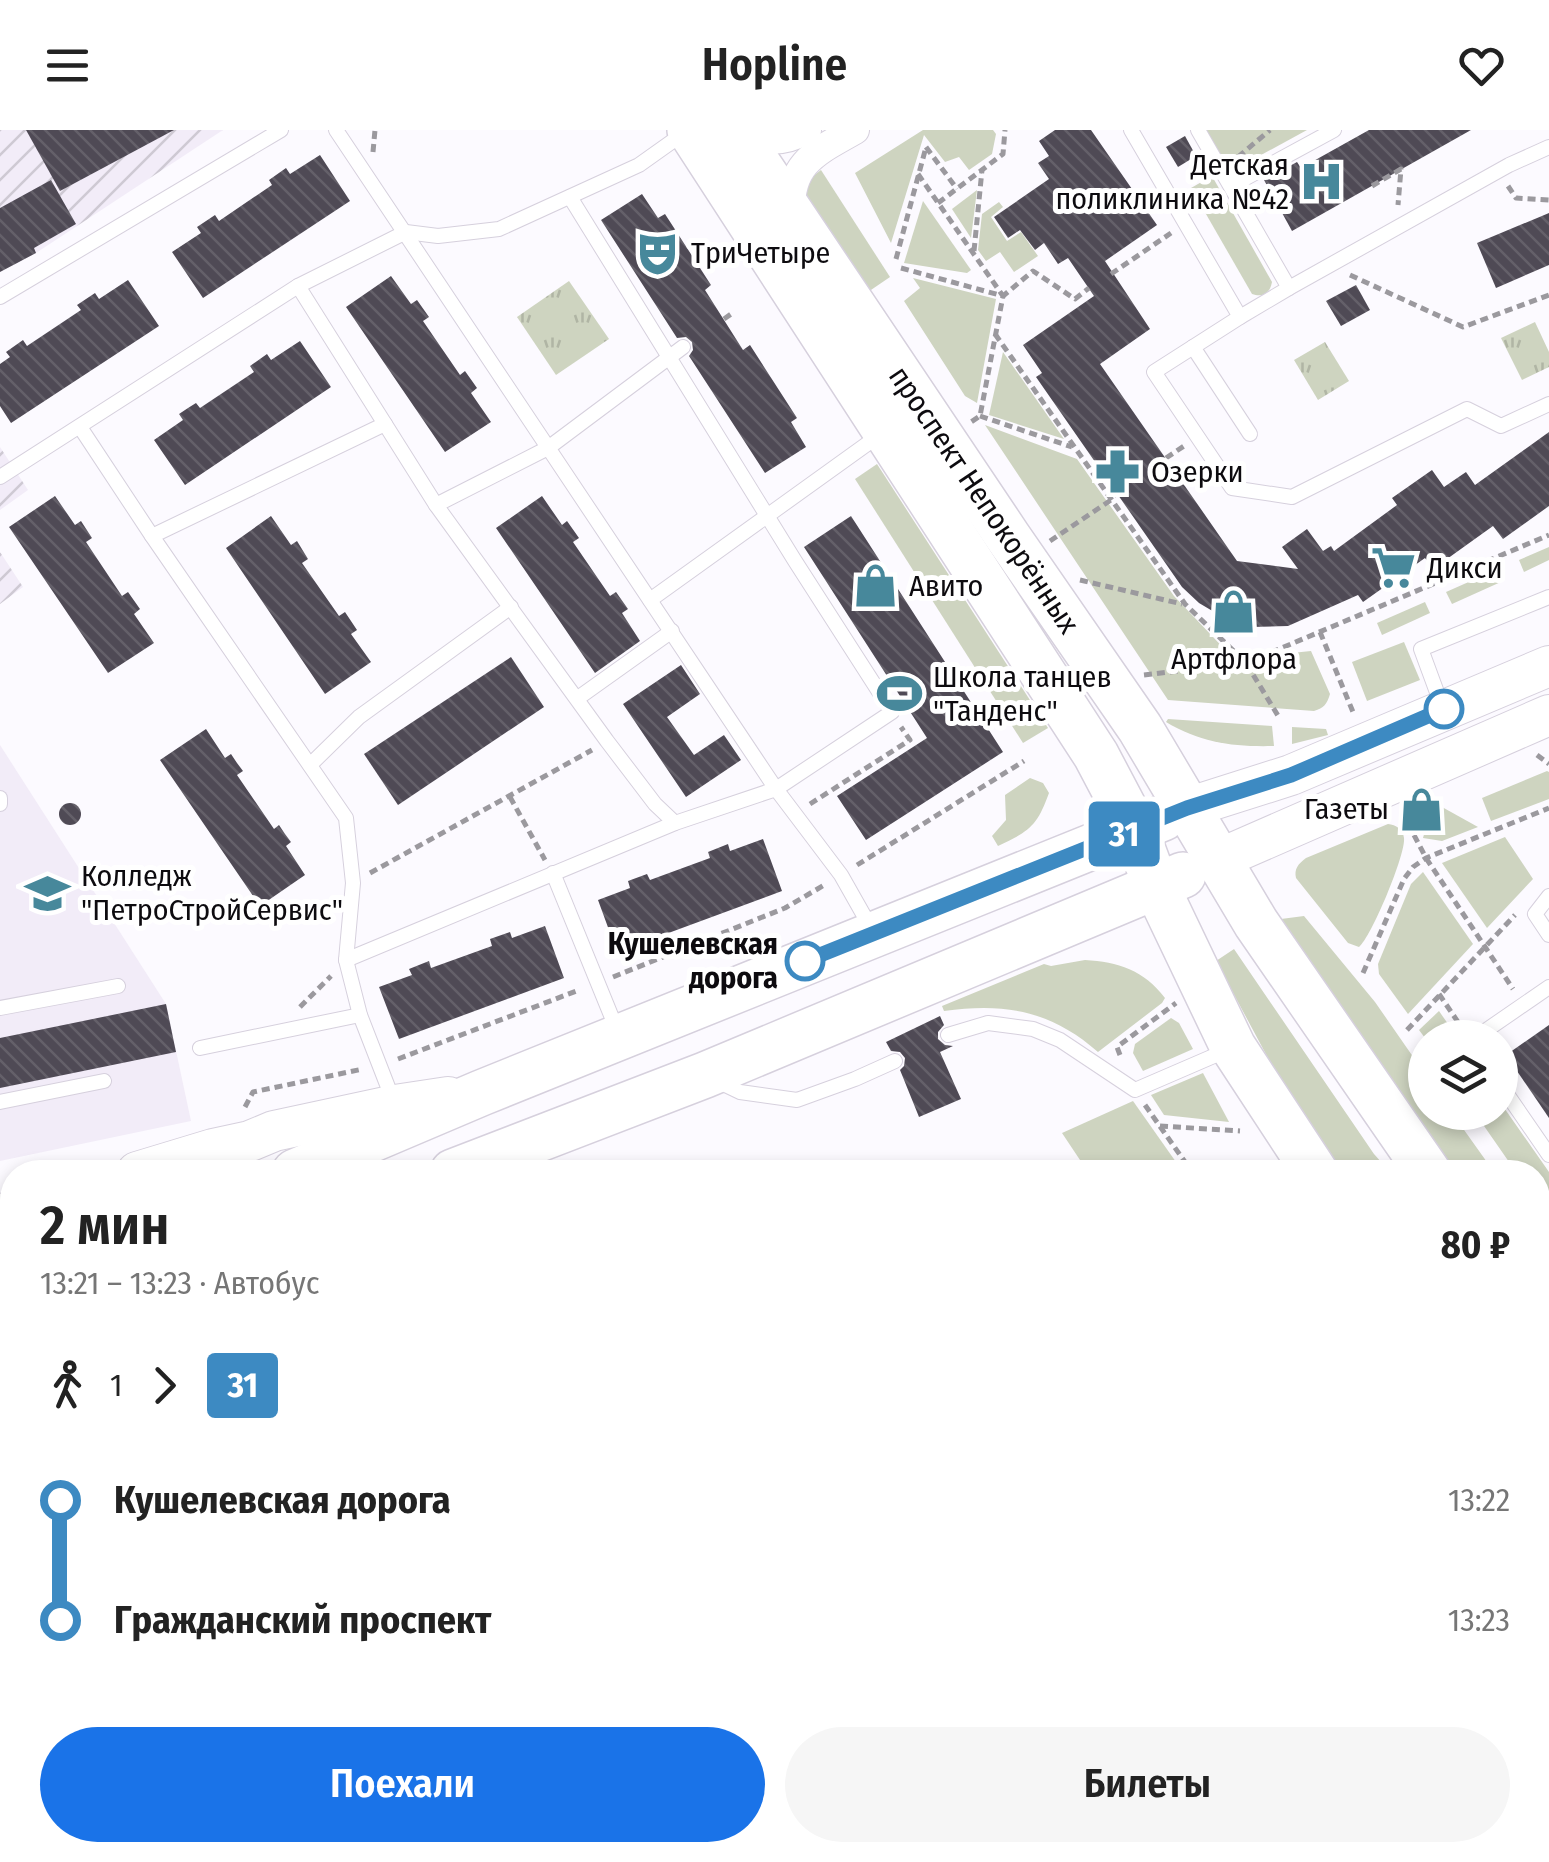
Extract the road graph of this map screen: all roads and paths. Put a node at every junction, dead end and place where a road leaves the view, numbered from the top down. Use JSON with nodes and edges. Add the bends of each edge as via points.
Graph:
{"nodes":[{"id":1,"x":281,"y":130,"type":"edge"},
{"id":2,"x":336,"y":130,"type":"edge"},
{"id":3,"x":689,"y":130,"type":"edge"},
{"id":4,"x":737,"y":130,"type":"edge"},
{"id":5,"x":806,"y":130,"type":"edge"},
{"id":6,"x":855,"y":130,"type":"edge"},
{"id":7,"x":1004,"y":130,"type":"edge"},
{"id":8,"x":1131,"y":130,"type":"edge"},
{"id":9,"x":1198,"y":130,"type":"edge"},
{"id":10,"x":1270,"y":130,"type":"edge"},
{"id":11,"x":1334,"y":130,"type":"edge"},
{"id":12,"x":1549,"y":148,"type":"edge"},
{"id":13,"x":982,"y":170,"type":"junction"},
{"id":14,"x":1498,"y":171,"type":"junction"},
{"id":15,"x":1222,"y":172,"type":"junction"},
{"id":16,"x":918,"y":174,"type":"junction"},
{"id":17,"x":1231,"y":186,"type":"junction"},
{"id":18,"x":1372,"y":186,"type":"dead end"},
{"id":19,"x":956,"y":188,"type":"junction"},
{"id":20,"x":570,"y":197,"type":"junction"},
{"id":21,"x":1549,"y":200,"type":"edge"},
{"id":22,"x":938,"y":202,"type":"junction"},
{"id":23,"x":791,"y":215,"type":"junction"},
{"id":24,"x":1185,"y":223,"type":"junction"},
{"id":25,"x":1396,"y":228,"type":"junction"},
{"id":26,"x":406,"y":232,"type":"junction"},
{"id":27,"x":974,"y":254,"type":"junction"},
{"id":28,"x":896,"y":259,"type":"dead end"},
{"id":29,"x":1329,"y":265,"type":"junction"},
{"id":30,"x":901,"y":268,"type":"dead end"},
{"id":31,"x":1112,"y":274,"type":"dead end"},
{"id":32,"x":298,"y":286,"type":"junction"},
{"id":33,"x":1090,"y":288,"type":"dead end"},
{"id":34,"x":1289,"y":288,"type":"junction"},
{"id":35,"x":1549,"y":294,"type":"edge"},
{"id":36,"x":1003,"y":296,"type":"junction"},
{"id":37,"x":0,"y":297,"type":"edge"},
{"id":38,"x":734,"y":312,"type":"dead end"},
{"id":39,"x":1240,"y":318,"type":"junction"},
{"id":40,"x":724,"y":319,"type":"dead end"},
{"id":41,"x":995,"y":334,"type":"junction"},
{"id":42,"x":683,"y":347,"type":"dead end"},
{"id":43,"x":1193,"y":348,"type":"junction"},
{"id":44,"x":670,"y":356,"type":"junction"},
{"id":45,"x":1549,"y":404,"type":"edge"},
{"id":46,"x":980,"y":416,"type":"junction"},
{"id":47,"x":970,"y":423,"type":"dead end"},
{"id":48,"x":385,"y":424,"type":"junction"},
{"id":49,"x":80,"y":427,"type":"junction"},
{"id":50,"x":884,"y":432,"type":"junction"},
{"id":51,"x":1250,"y":434,"type":"dead end"},
{"id":52,"x":548,"y":448,"type":"junction"},
{"id":53,"x":1075,"y":448,"type":"junction"},
{"id":54,"x":0,"y":477,"type":"edge"},
{"id":55,"x":1116,"y":492,"type":"dead end"},
{"id":56,"x":1110,"y":500,"type":"junction"},
{"id":57,"x":436,"y":505,"type":"junction"},
{"id":58,"x":768,"y":515,"type":"junction"},
{"id":59,"x":1549,"y":535,"type":"edge"},
{"id":60,"x":152,"y":536,"type":"junction"},
{"id":61,"x":1048,"y":542,"type":"dead end"},
{"id":62,"x":1071,"y":578,"type":"dead end"},
{"id":63,"x":1549,"y":597,"type":"edge"},
{"id":64,"x":650,"y":600,"type":"junction"},
{"id":65,"x":1185,"y":604,"type":"junction"},
{"id":66,"x":511,"y":607,"type":"junction"},
{"id":67,"x":672,"y":631,"type":"junction"},
{"id":68,"x":1320,"y":632,"type":"junction"},
{"id":69,"x":1246,"y":663,"type":"junction"},
{"id":70,"x":1549,"y":666,"type":"edge"},
{"id":71,"x":1138,"y":676,"type":"dead end"},
{"id":72,"x":578,"y":698,"type":"junction"},
{"id":73,"x":1444,"y":709,"type":"junction"},
{"id":74,"x":892,"y":712,"type":"junction"},
{"id":75,"x":1354,"y":714,"type":"dead end"},
{"id":76,"x":1549,"y":715,"type":"edge"},
{"id":77,"x":1280,"y":719,"type":"dead end"},
{"id":78,"x":607,"y":741,"type":"junction"},
{"id":79,"x":1535,"y":753,"type":"dead end"},
{"id":80,"x":1024,"y":762,"type":"dead end"},
{"id":81,"x":1549,"y":764,"type":"edge"},
{"id":82,"x":310,"y":766,"type":"junction"},
{"id":83,"x":776,"y":789,"type":"junction"},
{"id":84,"x":510,"y":797,"type":"junction"},
{"id":85,"x":1187,"y":808,"type":"junction"},
{"id":86,"x":1549,"y":808,"type":"edge"},
{"id":87,"x":1400,"y":809,"type":"dead end"},
{"id":88,"x":796,"y":813,"type":"junction"},
{"id":89,"x":675,"y":823,"type":"junction"},
{"id":90,"x":1135,"y":829,"type":"junction"},
{"id":91,"x":1426,"y":858,"type":"junction"},
{"id":92,"x":1217,"y":860,"type":"junction"},
{"id":93,"x":553,"y":874,"type":"junction"},
{"id":94,"x":840,"y":875,"type":"junction"},
{"id":95,"x":353,"y":883,"type":"junction"},
{"id":96,"x":1156,"y":886,"type":"junction"},
{"id":97,"x":1549,"y":896,"type":"edge"},
{"id":98,"x":1535,"y":914,"type":"junction"},
{"id":99,"x":874,"y":933,"type":"junction"},
{"id":100,"x":1549,"y":935,"type":"edge"},
{"id":101,"x":1484,"y":946,"type":"junction"},
{"id":102,"x":346,"y":960,"type":"junction"},
{"id":103,"x":1363,"y":973,"type":"dead end"},
{"id":104,"x":598,"y":983,"type":"junction"},
{"id":105,"x":118,"y":986,"type":"dead end"},
{"id":106,"x":1549,"y":988,"type":"edge"},
{"id":107,"x":1439,"y":994,"type":"junction"},
{"id":108,"x":1523,"y":1005,"type":"junction"},
{"id":109,"x":0,"y":1008,"type":"edge"},
{"id":110,"x":360,"y":1015,"type":"junction"},
{"id":111,"x":1458,"y":1020,"type":"edge"},
{"id":112,"x":1500,"y":1020,"type":"edge"},
{"id":113,"x":1406,"y":1030,"type":"dead end"},
{"id":114,"x":277,"y":1031,"type":"junction"},
{"id":115,"x":948,"y":1034,"type":"dead end"},
{"id":116,"x":619,"y":1036,"type":"junction"},
{"id":117,"x":1233,"y":1047,"type":"junction"},
{"id":118,"x":200,"y":1048,"type":"dead end"},
{"id":119,"x":895,"y":1060,"type":"dead end"},
{"id":120,"x":381,"y":1065,"type":"junction"},
{"id":121,"x":705,"y":1076,"type":"junction"},
{"id":122,"x":104,"y":1081,"type":"dead end"},
{"id":123,"x":481,"y":1093,"type":"junction"},
{"id":124,"x":0,"y":1102,"type":"edge"},
{"id":125,"x":395,"y":1105,"type":"junction"},
{"id":126,"x":1518,"y":1110,"type":"edge"},
{"id":127,"x":1160,"y":1126,"type":"dead end"},
{"id":128,"x":1240,"y":1131,"type":"dead end"},
{"id":129,"x":256,"y":1140,"type":"edge"},
{"id":130,"x":1549,"y":1155,"type":"edge"},
{"id":131,"x":176,"y":1160,"type":"edge"},
{"id":132,"x":322,"y":1160,"type":"edge"},
{"id":133,"x":484,"y":1160,"type":"edge"},
{"id":134,"x":1307,"y":1160,"type":"edge"},
{"id":135,"x":1420,"y":1160,"type":"edge"}],
"edges":[{"from":1,"to":37,"type":"lane"},
{"from":2,"to":26,"type":"lane"},
{"from":3,"to":20,"type":"lane","via":[[639,165]]},
{"from":3,"to":50,"type":"main road","name":"проспект Непокорённых"},
{"from":4,"to":5,"type":"street","via":[[770,141]]},
{"from":4,"to":23,"type":"main road","name":"проспект Непокорённых"},
{"from":6,"to":23,"type":"street","via":[[804,164],[790,195]]},
{"from":7,"to":13,"type":"path","via":[[1003,154]]},
{"from":8,"to":24,"type":"lane"},
{"from":9,"to":15,"type":"lane"},
{"from":10,"to":15,"type":"path"},
{"from":11,"to":17,"type":"lane"},
{"from":12,"to":14,"type":"lane"},
{"from":13,"to":19,"type":"path"},
{"from":13,"to":27,"type":"path"},
{"from":14,"to":21,"type":"path","via":[[1516,198]]},
{"from":14,"to":25,"type":"lane"},
{"from":15,"to":17,"type":"lane"},
{"from":16,"to":19,"type":"path","via":[[926,147]]},
{"from":16,"to":22,"type":"path"},
{"from":16,"to":28,"type":"path"},
{"from":17,"to":34,"type":"lane"},
{"from":18,"to":25,"type":"path","via":[[1402,169]]},
{"from":19,"to":22,"type":"path"},
{"from":20,"to":26,"type":"lane","via":[[499,229],[438,236]]},
{"from":20,"to":44,"type":"lane"},
{"from":22,"to":27,"type":"path"},
{"from":23,"to":85,"type":"main road","name":"проспект Непокорённых","via":[[1140,728]]},
{"from":24,"to":31,"type":"path"},
{"from":24,"to":39,"type":"lane"},
{"from":25,"to":29,"type":"lane"},
{"from":26,"to":32,"type":"lane"},
{"from":26,"to":52,"type":"lane"},
{"from":27,"to":36,"type":"path"},
{"from":29,"to":34,"type":"lane"},
{"from":29,"to":35,"type":"path","via":[[1463,327]]},
{"from":30,"to":36,"type":"path"},
{"from":32,"to":48,"type":"lane"},
{"from":32,"to":49,"type":"lane"},
{"from":33,"to":36,"type":"path","via":[[1074,299],[1034,270]]},
{"from":34,"to":39,"type":"lane"},
{"from":36,"to":41,"type":"path"},
{"from":38,"to":40,"type":"path"},
{"from":39,"to":43,"type":"lane"},
{"from":41,"to":46,"type":"path"},
{"from":41,"to":53,"type":"path"},
{"from":42,"to":44,"type":"lane"},
{"from":43,"to":45,"type":"lane","via":[[1154,372],[1232,488],[1292,498],[1468,409],[1501,426]]},
{"from":43,"to":51,"type":"lane"},
{"from":44,"to":52,"type":"lane"},
{"from":44,"to":58,"type":"lane"},
{"from":46,"to":47,"type":"path"},
{"from":46,"to":53,"type":"path"},
{"from":48,"to":57,"type":"lane"},
{"from":48,"to":60,"type":"lane"},
{"from":49,"to":54,"type":"lane"},
{"from":49,"to":60,"type":"lane"},
{"from":50,"to":58,"type":"lane"},
{"from":50,"to":90,"type":"main road","name":"проспект Непокорённых","via":[[1096,755]]},
{"from":52,"to":57,"type":"lane"},
{"from":52,"to":64,"type":"lane"},
{"from":53,"to":56,"type":"path"},
{"from":55,"to":56,"type":"path"},
{"from":56,"to":61,"type":"path"},
{"from":56,"to":65,"type":"path"},
{"from":57,"to":66,"type":"lane"},
{"from":58,"to":64,"type":"lane"},
{"from":58,"to":74,"type":"lane"},
{"from":59,"to":68,"type":"path"},
{"from":60,"to":82,"type":"lane"},
{"from":62,"to":65,"type":"path"},
{"from":63,"to":73,"type":"lane","via":[[1420,649]]},
{"from":64,"to":67,"type":"lane"},
{"from":65,"to":69,"type":"path"},
{"from":66,"to":72,"type":"lane"},
{"from":66,"to":82,"type":"lane","via":[[358,717]]},
{"from":67,"to":72,"type":"lane"},
{"from":67,"to":83,"type":"lane"},
{"from":68,"to":69,"type":"path"},
{"from":68,"to":75,"type":"path"},
{"from":69,"to":71,"type":"path"},
{"from":69,"to":77,"type":"path"},
{"from":70,"to":73,"type":"main road"},
{"from":72,"to":78,"type":"lane"},
{"from":73,"to":85,"type":"main road","via":[[1291,775]]},
{"from":74,"to":83,"type":"lane"},
{"from":74,"to":88,"type":"path","via":[[910,740]]},
{"from":76,"to":92,"type":"main road"},
{"from":78,"to":84,"type":"path"},
{"from":78,"to":89,"type":"lane"},
{"from":79,"to":81,"type":"path"},
{"from":80,"to":94,"type":"path"},
{"from":82,"to":95,"type":"lane","via":[[346,818]]},
{"from":83,"to":88,"type":"lane"},
{"from":83,"to":89,"type":"lane"},
{"from":84,"to":93,"type":"path"},
{"from":84,"to":95,"type":"path"},
{"from":85,"to":90,"type":"main road"},
{"from":85,"to":92,"type":"main road","name":"проспект Непокорённых"},
{"from":86,"to":91,"type":"path"},
{"from":87,"to":91,"type":"path"},
{"from":88,"to":94,"type":"lane"},
{"from":89,"to":93,"type":"lane"},
{"from":90,"to":96,"type":"main road","name":"проспект Непокорённых"},
{"from":90,"to":99,"type":"main road"},
{"from":91,"to":101,"type":"path"},
{"from":91,"to":103,"type":"path","via":[[1404,878]]},
{"from":92,"to":96,"type":"main road"},
{"from":92,"to":135,"type":"main road","name":"проспект Непокорённых"},
{"from":93,"to":102,"type":"lane"},
{"from":93,"to":104,"type":"lane"},
{"from":94,"to":99,"type":"lane"},
{"from":94,"to":104,"type":"path","via":[[785,908]]},
{"from":95,"to":102,"type":"lane"},
{"from":96,"to":117,"type":"main road","name":"проспект Непокорённых"},
{"from":96,"to":121,"type":"main road"},
{"from":97,"to":98,"type":"lane"},
{"from":98,"to":100,"type":"lane"},
{"from":98,"to":101,"type":"path","via":[[1520,910]]},
{"from":99,"to":116,"type":"main road"},
{"from":101,"to":107,"type":"path"},
{"from":101,"to":108,"type":"path"},
{"from":102,"to":110,"type":"lane"},
{"from":102,"to":114,"type":"path"},
{"from":104,"to":116,"type":"lane"},
{"from":104,"to":120,"type":"path"},
{"from":105,"to":109,"type":"lane"},
{"from":106,"to":108,"type":"lane"},
{"from":107,"to":111,"type":"path"},
{"from":107,"to":113,"type":"path"},
{"from":108,"to":112,"type":"lane"},
{"from":110,"to":114,"type":"lane"},
{"from":110,"to":120,"type":"lane"},
{"from":114,"to":118,"type":"lane"},
{"from":115,"to":117,"type":"lane","via":[[988,1024],[1033,1029],[1135,1090]]},
{"from":116,"to":123,"type":"main road"},
{"from":117,"to":134,"type":"main road","name":"проспект Непокорённых"},
{"from":119,"to":121,"type":"lane","via":[[797,1100],[740,1092]]},
{"from":120,"to":125,"type":"lane"},
{"from":120,"to":129,"type":"path","via":[[254,1092]]},
{"from":121,"to":133,"type":"main road"},
{"from":122,"to":124,"type":"lane"},
{"from":123,"to":125,"type":"main road"},
{"from":123,"to":132,"type":"main road"},
{"from":125,"to":129,"type":"main road"},
{"from":126,"to":130,"type":"lane"},
{"from":127,"to":128,"type":"path"},
{"from":129,"to":131,"type":"main road"}]}
